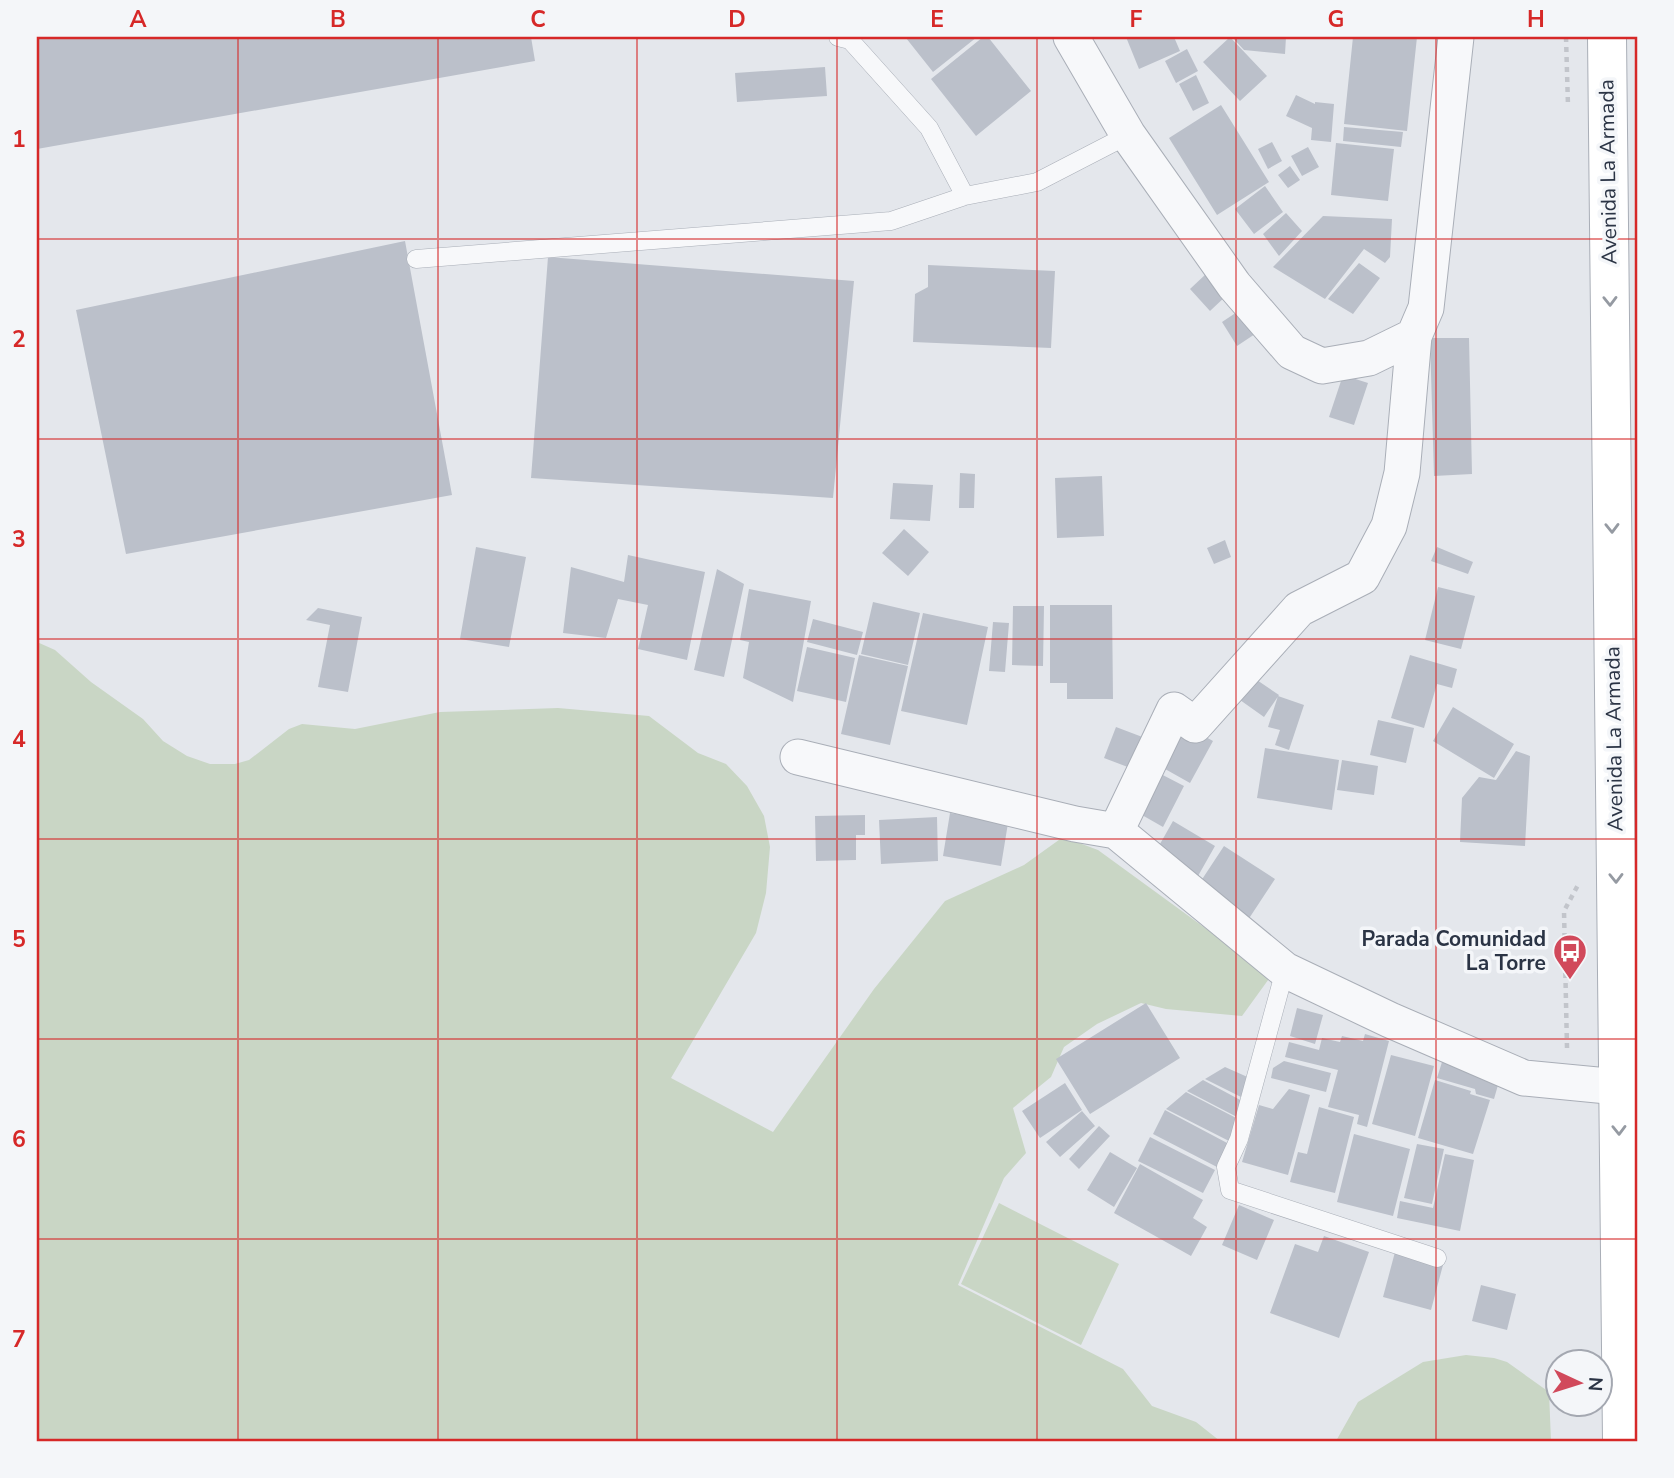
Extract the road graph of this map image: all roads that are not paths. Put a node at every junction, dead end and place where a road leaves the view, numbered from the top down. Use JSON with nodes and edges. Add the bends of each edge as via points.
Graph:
{"nodes":[{"id":1,"x":838,"y":37,"type":"edge"},
{"id":2,"x":1072,"y":37,"type":"edge"},
{"id":3,"x":1456,"y":37,"type":"edge"},
{"id":4,"x":1607,"y":37,"type":"edge"},
{"id":5,"x":1128,"y":135,"type":"junction"},
{"id":6,"x":965,"y":196,"type":"junction"},
{"id":7,"x":416,"y":259,"type":"dead end"},
{"id":8,"x":1414,"y":335,"type":"junction"},
{"id":9,"x":799,"y":757,"type":"dead end"},
{"id":10,"x":1116,"y":831,"type":"junction"},
{"id":11,"x":1285,"y":970,"type":"junction"},
{"id":12,"x":1618,"y":1087,"type":"junction"},
{"id":13,"x":1437,"y":1258,"type":"dead end"},
{"id":14,"x":1622,"y":1441,"type":"edge"}],
"edges":[{"from":1,"to":6,"type":"lane","via":[[850,40],[929,128]]},
{"from":2,"to":5,"type":"street"},
{"from":3,"to":8,"type":"street","via":[[1426,308]]},
{"from":4,"to":12,"type":"main road","name":"Avenida La Armada","one_way":true},
{"from":5,"to":6,"type":"lane","via":[[1037,182]]},
{"from":5,"to":8,"type":"street","via":[[1234,285],[1292,352],[1322,366],[1369,358]]},
{"from":6,"to":7,"type":"lane","via":[[891,221]]},
{"from":8,"to":10,"type":"street","via":[[1402,473],[1390,526],[1362,577],[1298,609],[1195,725],[1174,710]]},
{"from":9,"to":10,"type":"street"},
{"from":10,"to":11,"type":"street"},
{"from":11,"to":12,"type":"street","via":[[1524,1078]]},
{"from":11,"to":13,"type":"lane","via":[[1240,1139],[1226,1167],[1230,1190]]},
{"from":12,"to":14,"type":"main road","name":"Avenida La Armada","one_way":true}]}
